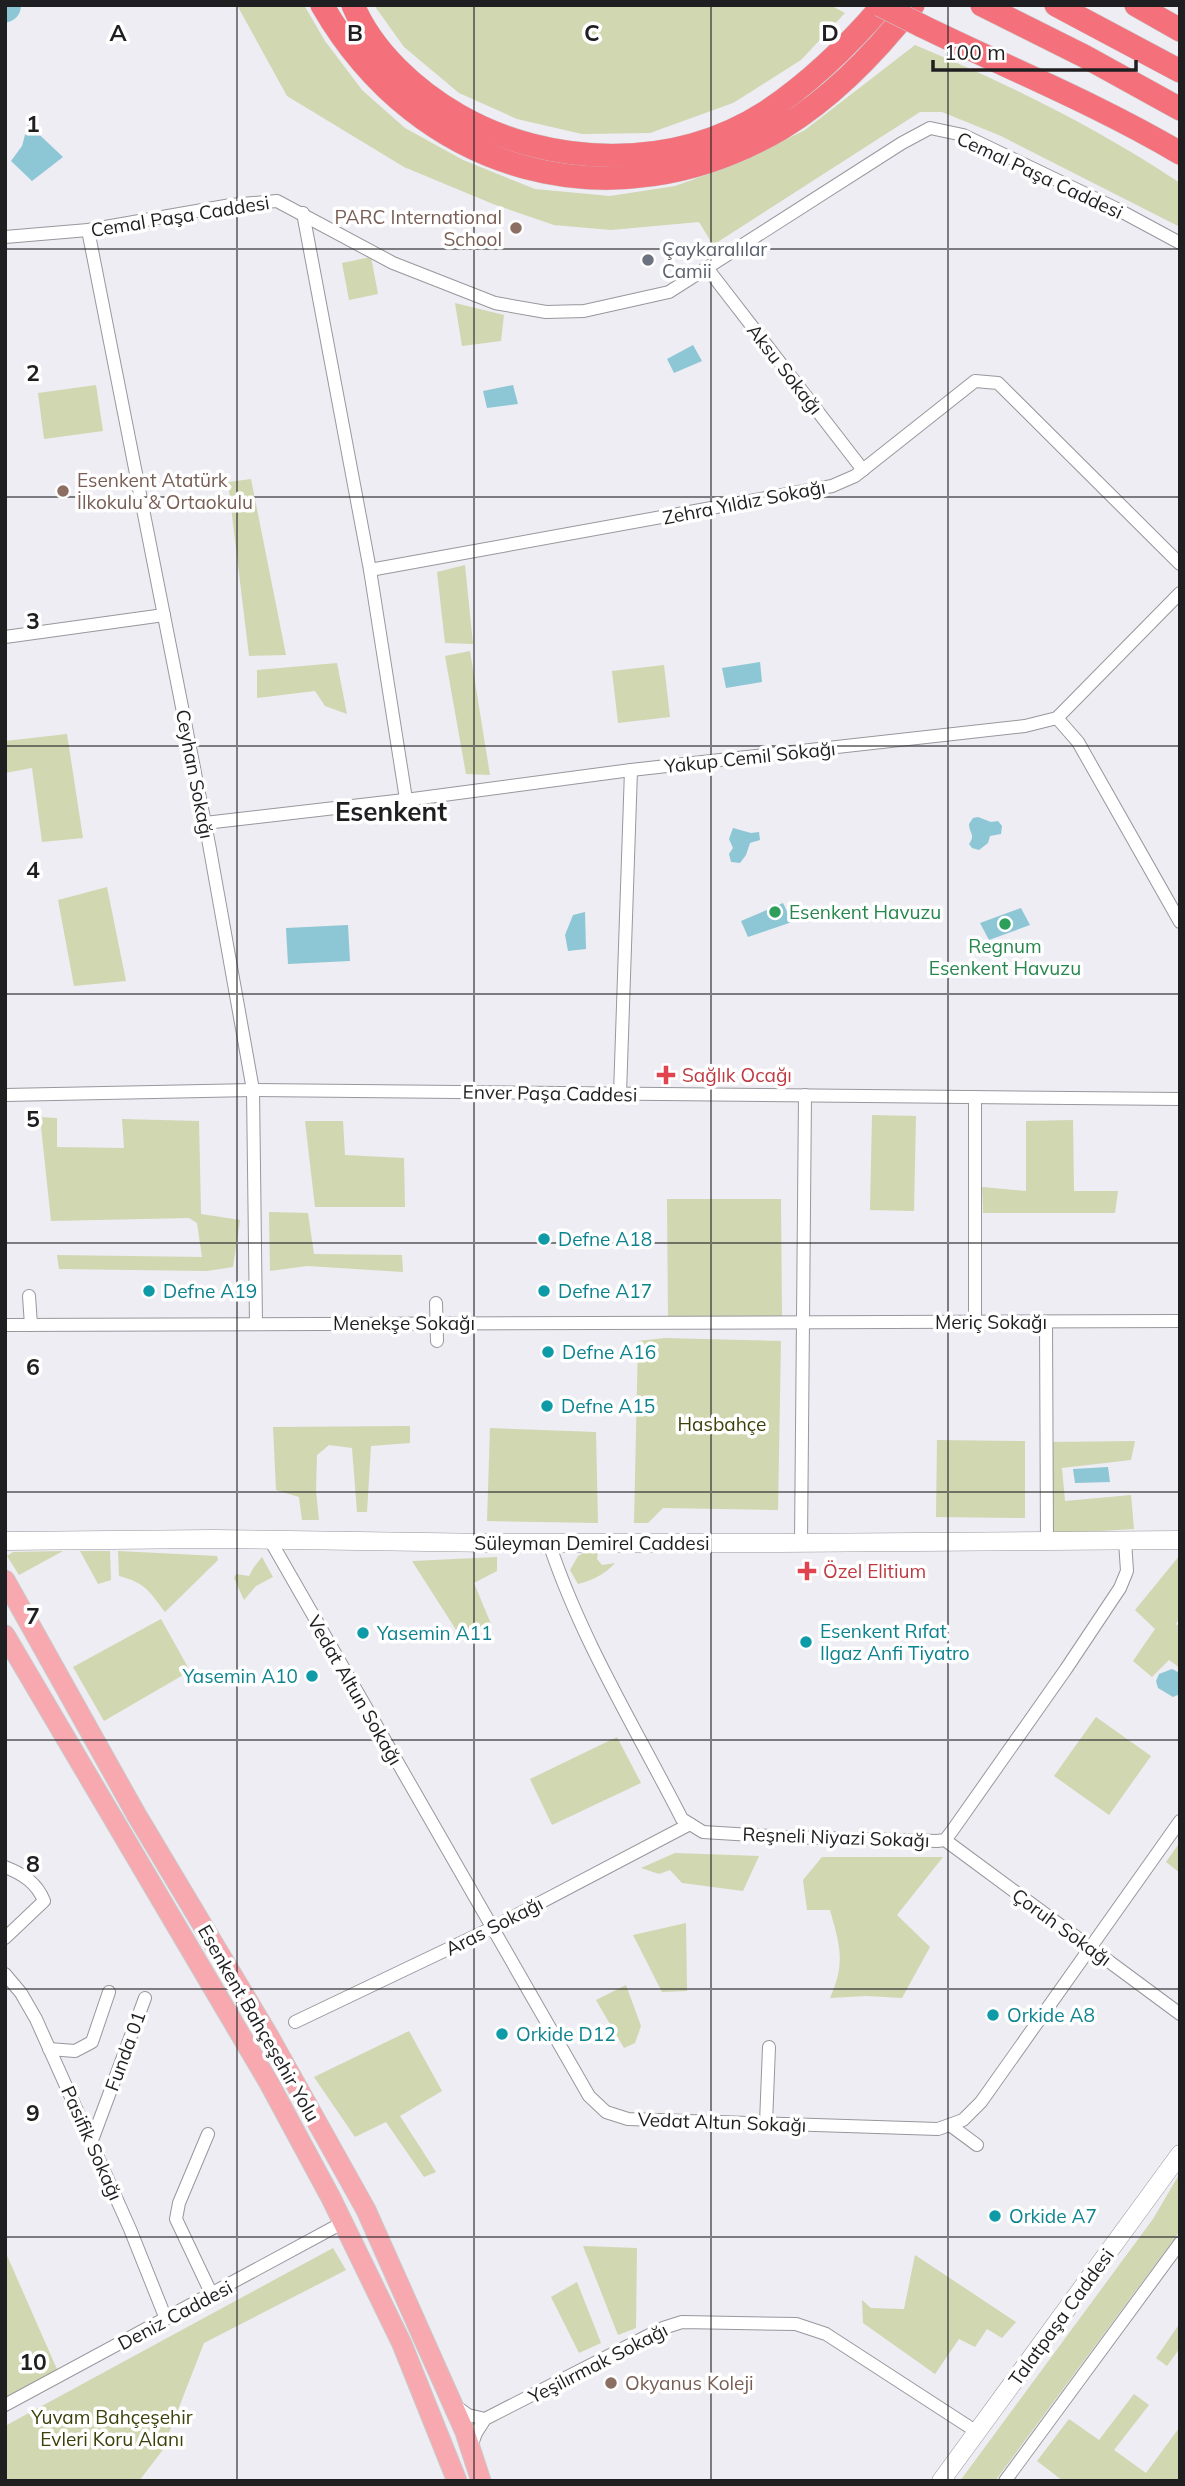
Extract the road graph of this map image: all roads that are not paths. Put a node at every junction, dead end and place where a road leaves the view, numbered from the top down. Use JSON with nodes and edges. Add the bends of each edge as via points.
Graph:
{"nodes":[{"id":1,"x":322,"y":5,"type":"edge"},
{"id":2,"x":353,"y":5,"type":"edge"},
{"id":3,"x":882,"y":5,"type":"edge"},
{"id":4,"x":982,"y":5,"type":"edge"},
{"id":5,"x":1056,"y":5,"type":"edge"},
{"id":6,"x":1136,"y":5,"type":"edge"},
{"id":7,"x":917,"y":15,"type":"edge"},
{"id":8,"x":1180,"y":30,"type":"edge"},
{"id":9,"x":1180,"y":71,"type":"edge"},
{"id":10,"x":1029,"y":78,"type":"junction"},
{"id":11,"x":1180,"y":109,"type":"edge"},
{"id":12,"x":1180,"y":153,"type":"edge"},
{"id":13,"x":1180,"y":169,"type":"edge"},
{"id":14,"x":303,"y":213,"type":"junction"},
{"id":15,"x":88,"y":230,"type":"junction"},
{"id":16,"x":5,"y":237,"type":"edge"},
{"id":17,"x":1180,"y":243,"type":"edge"},
{"id":18,"x":707,"y":268,"type":"junction"},
{"id":19,"x":863,"y":470,"type":"junction"},
{"id":20,"x":1180,"y":564,"type":"edge"},
{"id":21,"x":370,"y":570,"type":"junction"},
{"id":22,"x":1180,"y":593,"type":"edge"},
{"id":23,"x":164,"y":615,"type":"junction"},
{"id":24,"x":5,"y":637,"type":"edge"},
{"id":25,"x":1057,"y":718,"type":"junction"},
{"id":26,"x":631,"y":770,"type":"junction"},
{"id":27,"x":406,"y":799,"type":"junction"},
{"id":28,"x":205,"y":822,"type":"junction"},
{"id":29,"x":1180,"y":922,"type":"edge"},
{"id":30,"x":253,"y":1090,"type":"junction"},
{"id":31,"x":620,"y":1094,"type":"junction"},
{"id":32,"x":805,"y":1095,"type":"junction"},
{"id":33,"x":5,"y":1096,"type":"edge"},
{"id":34,"x":975,"y":1097,"type":"junction"},
{"id":35,"x":1180,"y":1099,"type":"edge"},
{"id":36,"x":29,"y":1296,"type":"dead end"},
{"id":37,"x":436,"y":1303,"type":"dead end"},
{"id":38,"x":1180,"y":1321,"type":"edge"},
{"id":39,"x":436,"y":1322,"type":"junction"},
{"id":40,"x":803,"y":1322,"type":"junction"},
{"id":41,"x":975,"y":1322,"type":"junction"},
{"id":42,"x":1046,"y":1322,"type":"junction"},
{"id":43,"x":256,"y":1324,"type":"junction"},
{"id":44,"x":5,"y":1325,"type":"edge"},
{"id":45,"x":31,"y":1325,"type":"junction"},
{"id":46,"x":437,"y":1341,"type":"dead end"},
{"id":47,"x":270,"y":1540,"type":"junction"},
{"id":48,"x":5,"y":1541,"type":"edge"},
{"id":49,"x":1047,"y":1541,"type":"junction"},
{"id":50,"x":1125,"y":1541,"type":"junction"},
{"id":51,"x":1180,"y":1541,"type":"edge"},
{"id":52,"x":549,"y":1543,"type":"junction"},
{"id":53,"x":801,"y":1543,"type":"junction"},
{"id":54,"x":5,"y":1580,"type":"edge"},
{"id":55,"x":5,"y":1635,"type":"edge"},
{"id":56,"x":1180,"y":1821,"type":"edge"},
{"id":57,"x":690,"y":1824,"type":"junction"},
{"id":58,"x":944,"y":1840,"type":"junction"},
{"id":59,"x":5,"y":1867,"type":"edge"},
{"id":60,"x":492,"y":1928,"type":"junction"},
{"id":61,"x":5,"y":1938,"type":"edge"},
{"id":62,"x":1091,"y":1948,"type":"junction"},
{"id":63,"x":5,"y":1974,"type":"edge"},
{"id":64,"x":109,"y":1992,"type":"dead end"},
{"id":65,"x":145,"y":1998,"type":"dead end"},
{"id":66,"x":1180,"y":2014,"type":"edge"},
{"id":67,"x":295,"y":2022,"type":"dead end"},
{"id":68,"x":769,"y":2048,"type":"dead end"},
{"id":69,"x":50,"y":2049,"type":"junction"},
{"id":70,"x":766,"y":2123,"type":"junction"},
{"id":71,"x":788,"y":2124,"type":"junction"},
{"id":72,"x":950,"y":2125,"type":"junction"},
{"id":73,"x":208,"y":2134,"type":"dead end"},
{"id":74,"x":787,"y":2140,"type":"dead end"},
{"id":75,"x":91,"y":2143,"type":"junction"},
{"id":76,"x":977,"y":2145,"type":"dead end"},
{"id":77,"x":1180,"y":2154,"type":"edge"},
{"id":78,"x":366,"y":2210,"type":"junction"},
{"id":79,"x":344,"y":2222,"type":"junction"},
{"id":80,"x":1180,"y":2243,"type":"edge"},
{"id":81,"x":212,"y":2295,"type":"junction"},
{"id":82,"x":166,"y":2319,"type":"junction"},
{"id":83,"x":453,"y":2404,"type":"junction"},
{"id":84,"x":5,"y":2406,"type":"edge"},
{"id":85,"x":485,"y":2419,"type":"junction"},
{"id":86,"x":977,"y":2432,"type":"junction"},
{"id":87,"x":471,"y":2450,"type":"junction"},
{"id":88,"x":457,"y":2481,"type":"edge"},
{"id":89,"x":481,"y":2481,"type":"edge"},
{"id":90,"x":941,"y":2481,"type":"edge"},
{"id":91,"x":1005,"y":2481,"type":"edge"}],
"edges":[{"from":1,"to":7,"type":"highway","via":[[350,47],[419,117],[502,161],[602,180],[691,167],[744,148],[818,102],[895,28]]},
{"from":2,"to":3,"type":"highway","via":[[385,55],[444,107],[497,135],[533,146],[606,156],[690,145],[764,113],[815,76]]},
{"from":3,"to":7,"type":"highway","bridge":true},
{"from":4,"to":11,"type":"highway"},
{"from":5,"to":9,"type":"highway"},
{"from":6,"to":8,"type":"highway"},
{"from":7,"to":10,"type":"highway"},
{"from":10,"to":12,"type":"highway","via":[[1089,103]]},
{"from":10,"to":13,"type":"highway"},
{"from":14,"to":15,"type":"street","name":"Cemal Paşa Caddesi","via":[[277,201]]},
{"from":14,"to":18,"type":"street","name":"Cemal Paşa Caddesi","via":[[393,263],[495,303],[546,312],[584,311],[669,292]]},
{"from":14,"to":21,"type":"street"},
{"from":15,"to":16,"type":"street","name":"Cemal Paşa Caddesi"},
{"from":15,"to":23,"type":"street","name":"Ceyhan Sokağı"},
{"from":17,"to":18,"type":"street","name":"Cemal Paşa Caddesi","via":[[963,135],[930,128]]},
{"from":18,"to":19,"type":"street","name":"Aksu Sokağı"},
{"from":19,"to":20,"type":"street","name":"Zehra Yıldız Sokağı","via":[[975,381],[998,383]]},
{"from":19,"to":21,"type":"street","name":"Zehra Yıldız Sokağı","via":[[832,486]]},
{"from":21,"to":27,"type":"street"},
{"from":22,"to":25,"type":"street"},
{"from":23,"to":24,"type":"street"},
{"from":23,"to":28,"type":"street","name":"Ceyhan Sokağı"},
{"from":25,"to":26,"type":"street","name":"Yakup Cemil Sokağı","via":[[1025,726]]},
{"from":25,"to":29,"type":"street","via":[[1078,741]]},
{"from":26,"to":27,"type":"street","name":"Yakup Cemil Sokağı"},
{"from":26,"to":31,"type":"street"},
{"from":27,"to":28,"type":"street","name":"Yakup Cemil Sokağı"},
{"from":28,"to":30,"type":"street","name":"Ceyhan Sokağı"},
{"from":30,"to":31,"type":"street","name":"Enver Paşa Caddesi"},
{"from":30,"to":33,"type":"street","name":"Enver Paşa Caddesi"},
{"from":30,"to":43,"type":"street","name":"Ceyhan Sokağı"},
{"from":31,"to":32,"type":"street","name":"Enver Paşa Caddesi"},
{"from":32,"to":34,"type":"street","name":"Enver Paşa Caddesi"},
{"from":32,"to":40,"type":"street"},
{"from":34,"to":35,"type":"street","name":"Enver Paşa Caddesi"},
{"from":34,"to":41,"type":"street"},
{"from":36,"to":45,"type":"street"},
{"from":37,"to":39,"type":"street"},
{"from":38,"to":42,"type":"street","name":"Meriç Sokağı"},
{"from":39,"to":40,"type":"street","name":"Menekşe Sokağı"},
{"from":39,"to":43,"type":"street","name":"Menekşe Sokağı"},
{"from":39,"to":46,"type":"street"},
{"from":40,"to":41,"type":"street","name":"Meriç Sokağı"},
{"from":40,"to":53,"type":"street"},
{"from":41,"to":42,"type":"street","name":"Meriç Sokağı"},
{"from":42,"to":49,"type":"street"},
{"from":43,"to":45,"type":"street","name":"Menekşe Sokağı"},
{"from":44,"to":45,"type":"street","name":"Menekşe Sokağı"},
{"from":47,"to":48,"type":"main road","name":"Süleyman Demirel Caddesi"},
{"from":47,"to":52,"type":"main road","name":"Süleyman Demirel Caddesi"},
{"from":47,"to":60,"type":"street","name":"Vedat Altun Sokağı"},
{"from":49,"to":50,"type":"main road","name":"Süleyman Demirel Caddesi"},
{"from":49,"to":53,"type":"main road","name":"Süleyman Demirel Caddesi"},
{"from":50,"to":51,"type":"main road","name":"Süleyman Demirel Caddesi"},
{"from":50,"to":58,"type":"street","name":"Reşneli Niyazi Sokağı","via":[[1127,1571],[1120,1588]]},
{"from":52,"to":53,"type":"main road","name":"Süleyman Demirel Caddesi"},
{"from":52,"to":57,"type":"street","via":[[590,1643],[682,1819]]},
{"from":54,"to":78,"type":"main road","name":"Esenkent Bahçeşehir Yolu"},
{"from":55,"to":79,"type":"main road","name":"Esenkent Bahçeşehir Yolu","via":[[262,2071]]},
{"from":56,"to":62,"type":"street"},
{"from":57,"to":58,"type":"street","name":"Reşneli Niyazi Sokağı","via":[[716,1833]]},
{"from":57,"to":60,"type":"street","name":"Aras Sokağı"},
{"from":58,"to":62,"type":"street","name":"Çoruh Sokağı"},
{"from":59,"to":61,"type":"street","via":[[24,1875],[44,1901]]},
{"from":60,"to":67,"type":"street","name":"Aras Sokağı"},
{"from":60,"to":70,"type":"street","name":"Vedat Altun Sokağı","via":[[589,2096],[606,2112],[628,2119]]},
{"from":62,"to":66,"type":"street","name":"Çoruh Sokağı"},
{"from":62,"to":72,"type":"street","via":[[981,2102],[963,2120]]},
{"from":63,"to":69,"type":"street","name":"Pasifik Sokağı","via":[[21,1993]]},
{"from":64,"to":69,"type":"street","name":"Funda 01","via":[[92,2042],[75,2051]]},
{"from":65,"to":75,"type":"street","name":"Funda 01"},
{"from":68,"to":70,"type":"street"},
{"from":69,"to":75,"type":"street","name":"Pasifik Sokağı"},
{"from":70,"to":71,"type":"street","name":"Vedat Altun Sokağı"},
{"from":71,"to":72,"type":"street","name":"Vedat Altun Sokağı","via":[[938,2129]]},
{"from":71,"to":74,"type":"street"},
{"from":72,"to":76,"type":"street"},
{"from":73,"to":81,"type":"street","via":[[176,2219]]},
{"from":75,"to":82,"type":"street","name":"Pasifik Sokağı"},
{"from":77,"to":86,"type":"main road","name":"Talatpaşa Caddesi"},
{"from":78,"to":79,"type":"main road"},
{"from":78,"to":83,"type":"main road","name":"Esenkent Bahçeşehir Yolu"},
{"from":79,"to":81,"type":"street","name":"Deniz Caddesi"},
{"from":79,"to":88,"type":"main road","name":"Esenkent Bahçeşehir Yolu","via":[[402,2344]]},
{"from":80,"to":91,"type":"street"},
{"from":81,"to":82,"type":"street","name":"Deniz Caddesi"},
{"from":82,"to":84,"type":"street","name":"Deniz Caddesi"},
{"from":83,"to":85,"type":"street","via":[[468,2415]]},
{"from":83,"to":87,"type":"main road","name":"Esenkent Bahçeşehir Yolu"},
{"from":85,"to":86,"type":"street","name":"Yeşilırmak Sokağı","via":[[682,2322],[796,2324],[826,2334]]},
{"from":85,"to":87,"type":"street"},
{"from":86,"to":90,"type":"main road","name":"Talatpaşa Caddesi"},
{"from":87,"to":89,"type":"main road","name":"Esenkent Bahçeşehir Yolu"}]}
